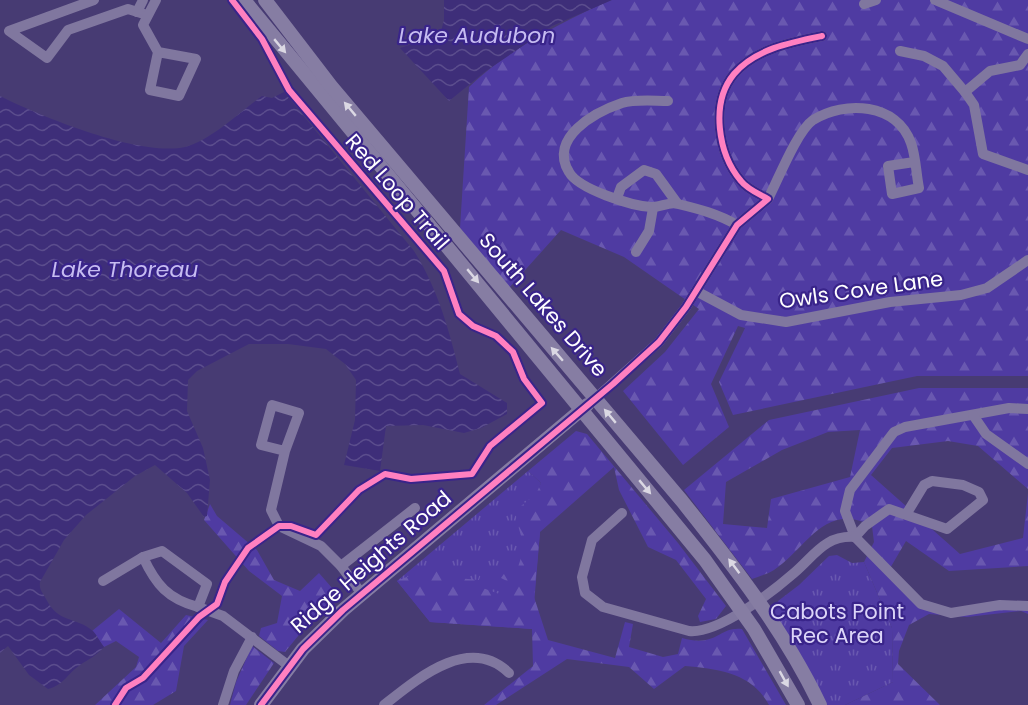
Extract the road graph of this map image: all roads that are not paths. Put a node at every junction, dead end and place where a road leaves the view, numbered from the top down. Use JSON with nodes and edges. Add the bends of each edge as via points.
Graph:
{"nodes":[{"id":1,"x":94,"y":0,"type":"edge"},
{"id":2,"x":143,"y":0,"type":"edge"},
{"id":3,"x":156,"y":0,"type":"edge"},
{"id":4,"x":244,"y":0,"type":"edge"},
{"id":5,"x":265,"y":0,"type":"edge"},
{"id":6,"x":876,"y":0,"type":"edge"},
{"id":7,"x":935,"y":0,"type":"edge"},
{"id":8,"x":864,"y":4,"type":"dead end"},
{"id":9,"x":142,"y":14,"type":"junction"},
{"id":10,"x":822,"y":36,"type":"dead end"},
{"id":11,"x":1028,"y":39,"type":"edge"},
{"id":12,"x":900,"y":51,"type":"dead end"},
{"id":13,"x":158,"y":52,"type":"junction"},
{"id":14,"x":1028,"y":54,"type":"edge"},
{"id":15,"x":965,"y":92,"type":"junction"},
{"id":16,"x":668,"y":101,"type":"dead end"},
{"id":17,"x":914,"y":162,"type":"dead end"},
{"id":18,"x":1028,"y":170,"type":"edge"},
{"id":19,"x":617,"y":198,"type":"junction"},
{"id":20,"x":768,"y":200,"type":"junction"},
{"id":21,"x":677,"y":203,"type":"junction"},
{"id":22,"x":653,"y":208,"type":"junction"},
{"id":23,"x":737,"y":225,"type":"junction"},
{"id":24,"x":636,"y":252,"type":"dead end"},
{"id":25,"x":1028,"y":260,"type":"edge"},
{"id":26,"x":696,"y":291,"type":"junction"},
{"id":27,"x":596,"y":398,"type":"junction"},
{"id":28,"x":1028,"y":409,"type":"edge"},
{"id":29,"x":581,"y":410,"type":"junction"},
{"id":30,"x":973,"y":415,"type":"junction"},
{"id":31,"x":285,"y":451,"type":"junction"},
{"id":32,"x":1028,"y":464,"type":"edge"},
{"id":33,"x":415,"y":508,"type":"dead end"},
{"id":34,"x":622,"y":513,"type":"dead end"},
{"id":35,"x":907,"y":513,"type":"junction"},
{"id":36,"x":855,"y":537,"type":"junction"},
{"id":37,"x":143,"y":557,"type":"junction"},
{"id":38,"x":341,"y":566,"type":"junction"},
{"id":39,"x":103,"y":580,"type":"dead end"},
{"id":40,"x":362,"y":594,"type":"junction"},
{"id":41,"x":758,"y":600,"type":"junction"},
{"id":42,"x":1028,"y":606,"type":"edge"},
{"id":43,"x":198,"y":607,"type":"junction"},
{"id":44,"x":742,"y":610,"type":"junction"},
{"id":45,"x":252,"y":637,"type":"junction"},
{"id":46,"x":289,"y":666,"type":"junction"},
{"id":47,"x":509,"y":673,"type":"dead end"},
{"id":48,"x":224,"y":705,"type":"edge"},
{"id":49,"x":261,"y":705,"type":"edge"},
{"id":50,"x":384,"y":705,"type":"edge"},
{"id":51,"x":798,"y":705,"type":"edge"},
{"id":52,"x":820,"y":705,"type":"edge"}],
"edges":[{"from":1,"to":9,"type":"street","via":[[9,31],[46,58],[68,30],[128,9]]},
{"from":2,"to":9,"type":"street"},
{"from":3,"to":9,"type":"street"},
{"from":4,"to":29,"type":"main road","name":"South Lakes Drive","one_way":true},
{"from":27,"to":5,"type":"main road","name":"South Lakes Drive","one_way":true,"via":[[331,86]]},
{"from":6,"to":8,"type":"street"},
{"from":7,"to":11,"type":"street"},
{"from":9,"to":13,"type":"street","via":[[143,25]]},
{"from":10,"to":20,"type":"street","via":[[789,43],[757,56],[734,74],[723,94],[719,118],[730,165],[742,183]]},
{"from":12,"to":15,"type":"street","via":[[924,56],[943,66]]},
{"from":13,"to":13,"type":"street","via":[[150,90],[179,96],[196,59]]},
{"from":14,"to":15,"type":"street","via":[[1020,65],[990,71]]},
{"from":15,"to":18,"type":"street","via":[[974,105],[983,154]]},
{"from":16,"to":19,"type":"street","via":[[623,102],[578,126],[568,137],[565,160],[573,178],[594,191]]},
{"from":17,"to":20,"type":"street","via":[[910,141],[897,121],[874,109],[853,105],[812,120],[792,149]]},
{"from":19,"to":21,"type":"street","via":[[625,182],[644,170],[656,174]]},
{"from":19,"to":22,"type":"street"},
{"from":20,"to":23,"type":"street","name":"Ridge Heights Road"},
{"from":21,"to":22,"type":"street"},
{"from":21,"to":23,"type":"street","via":[[718,214]]},
{"from":22,"to":24,"type":"street","via":[[649,231]]},
{"from":23,"to":26,"type":"street","name":"Ridge Heights Road"},
{"from":25,"to":26,"type":"street","name":"Owls Cove Lane","via":[[987,288],[961,296],[890,302],[786,322],[741,315]]},
{"from":26,"to":27,"type":"street","name":"Ridge Heights Road","via":[[659,342]]},
{"from":27,"to":29,"type":"main road","name":"Ridge Heights Road"},
{"from":41,"to":27,"type":"main road","name":"South Lakes Drive","one_way":true},
{"from":28,"to":30,"type":"street","via":[[1009,408]]},
{"from":29,"to":40,"type":"main road","name":"Ridge Heights Road"},
{"from":29,"to":44,"type":"main road","name":"South Lakes Drive","one_way":true},
{"from":30,"to":32,"type":"street","via":[[986,434]]},
{"from":30,"to":36,"type":"street","via":[[904,427],[886,440],[850,490],[845,511]]},
{"from":31,"to":31,"type":"street","via":[[261,445],[272,405],[299,413]]},
{"from":31,"to":38,"type":"street","via":[[272,510],[279,526],[321,546]]},
{"from":33,"to":38,"type":"street"},
{"from":34,"to":44,"type":"street","via":[[592,540],[582,577],[590,599],[603,607],[699,632],[721,625]]},
{"from":35,"to":35,"type":"street","via":[[947,529],[983,500],[979,492],[963,484],[932,481],[924,485]]},
{"from":35,"to":36,"type":"street","via":[[889,508]]},
{"from":36,"to":41,"type":"street","via":[[826,542]]},
{"from":36,"to":42,"type":"street","via":[[921,603],[951,613],[1000,605]]},
{"from":37,"to":39,"type":"street"},
{"from":37,"to":43,"type":"street","via":[[153,579],[177,602]]},
{"from":37,"to":43,"type":"street","via":[[162,551],[207,585]]},
{"from":38,"to":40,"type":"street"},
{"from":40,"to":46,"type":"main road","name":"Ridge Heights Road"},
{"from":41,"to":44,"type":"street"},
{"from":41,"to":52,"type":"main road","name":"South Lakes Drive"},
{"from":43,"to":45,"type":"street","via":[[223,616]]},
{"from":44,"to":51,"type":"main road","name":"South Lakes Drive","one_way":true},
{"from":45,"to":46,"type":"street"},
{"from":45,"to":48,"type":"street","via":[[234,671]]},
{"from":46,"to":49,"type":"main road","name":"Ridge Heights Road"},
{"from":47,"to":50,"type":"street","via":[[486,658],[457,661],[433,669]]}]}
